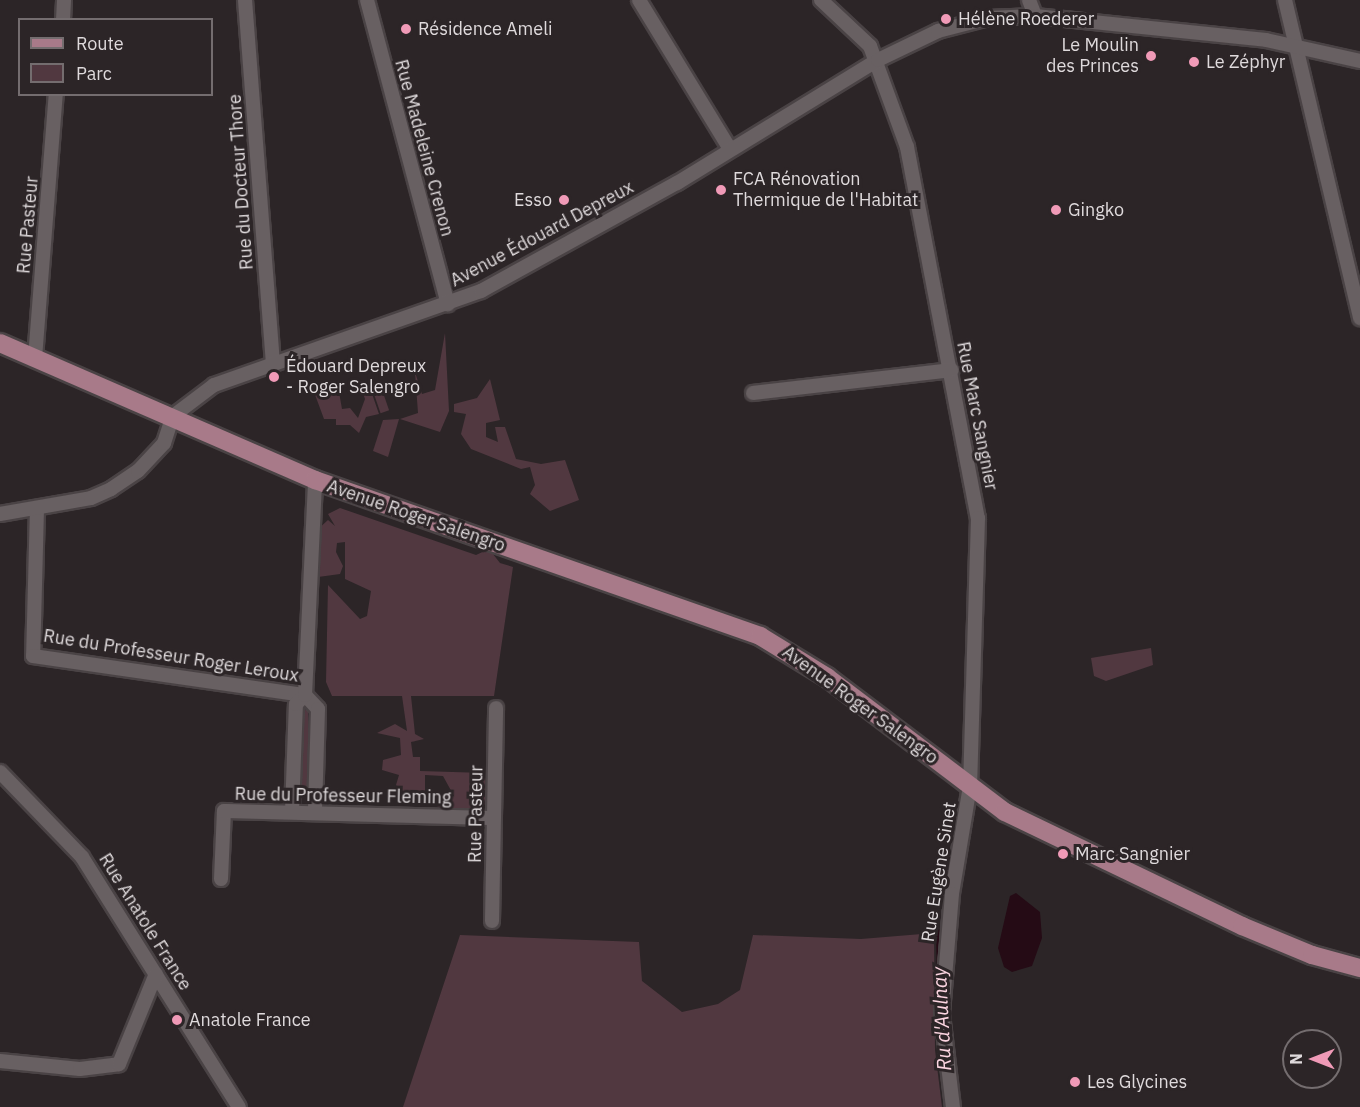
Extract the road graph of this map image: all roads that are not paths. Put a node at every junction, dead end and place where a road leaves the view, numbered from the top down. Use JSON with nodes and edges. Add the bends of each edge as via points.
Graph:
{"nodes":[{"id":1,"x":64,"y":0,"type":"edge"},
{"id":2,"x":245,"y":0,"type":"edge"},
{"id":3,"x":367,"y":0,"type":"edge"},
{"id":4,"x":639,"y":0,"type":"edge"},
{"id":5,"x":821,"y":0,"type":"edge"},
{"id":6,"x":1029,"y":0,"type":"edge"},
{"id":7,"x":1285,"y":0,"type":"edge"},
{"id":8,"x":1035,"y":16,"type":"junction"},
{"id":9,"x":63,"y":18,"type":"edge"},
{"id":10,"x":1297,"y":45,"type":"junction"},
{"id":11,"x":878,"y":60,"type":"junction"},
{"id":12,"x":1360,"y":61,"type":"edge"},
{"id":13,"x":56,"y":96,"type":"edge"},
{"id":14,"x":730,"y":149,"type":"junction"},
{"id":15,"x":448,"y":304,"type":"junction"},
{"id":16,"x":1360,"y":318,"type":"edge"},
{"id":17,"x":0,"y":343,"type":"edge"},
{"id":18,"x":35,"y":358,"type":"junction"},
{"id":19,"x":273,"y":362,"type":"junction"},
{"id":20,"x":952,"y":370,"type":"junction"},
{"id":21,"x":753,"y":393,"type":"dead end"},
{"id":22,"x":173,"y":417,"type":"junction"},
{"id":23,"x":315,"y":480,"type":"junction"},
{"id":24,"x":38,"y":508,"type":"junction"},
{"id":25,"x":0,"y":514,"type":"edge"},
{"id":26,"x":305,"y":695,"type":"junction"},
{"id":27,"x":496,"y":708,"type":"dead end"},
{"id":28,"x":0,"y":772,"type":"edge"},
{"id":29,"x":970,"y":786,"type":"junction"},
{"id":30,"x":292,"y":811,"type":"junction"},
{"id":31,"x":315,"y":811,"type":"junction"},
{"id":32,"x":493,"y":818,"type":"junction"},
{"id":33,"x":221,"y":879,"type":"dead end"},
{"id":34,"x":492,"y":921,"type":"dead end"},
{"id":35,"x":1360,"y":968,"type":"edge"},
{"id":36,"x":156,"y":974,"type":"junction"},
{"id":37,"x":0,"y":1061,"type":"edge"},
{"id":38,"x":239,"y":1107,"type":"edge"},
{"id":39,"x":953,"y":1107,"type":"edge"}],
"edges":[{"from":1,"to":9,"type":"street"},
{"from":2,"to":19,"type":"street","name":"Rue du Docteur Thore"},
{"from":3,"to":15,"type":"street","name":"Rue Madeleine Crenon"},
{"from":4,"to":14,"type":"street"},
{"from":5,"to":11,"type":"street"},
{"from":6,"to":8,"type":"street"},
{"from":7,"to":10,"type":"street"},
{"from":8,"to":10,"type":"street","name":"Avenue Édouard Depreux"},
{"from":8,"to":11,"type":"street","name":"Avenue Édouard Depreux","via":[[988,18],[938,31]]},
{"from":10,"to":12,"type":"street","name":"Avenue Édouard Depreux"},
{"from":10,"to":16,"type":"street"},
{"from":11,"to":14,"type":"street","name":"Avenue Édouard Depreux"},
{"from":11,"to":20,"type":"street","name":"Rue Marc Sangnier","via":[[907,147]]},
{"from":13,"to":18,"type":"street","name":"Rue Pasteur"},
{"from":14,"to":15,"type":"street","name":"Avenue Édouard Depreux"},
{"from":15,"to":19,"type":"street","name":"Avenue Édouard Depreux"},
{"from":17,"to":18,"type":"main road","name":"Avenue Roger Salengro"},
{"from":18,"to":22,"type":"main road","name":"Avenue Roger Salengro"},
{"from":19,"to":22,"type":"street","name":"Avenue Édouard Depreux","via":[[214,385]]},
{"from":20,"to":21,"type":"street"},
{"from":20,"to":29,"type":"street","name":"Rue Marc Sangnier","via":[[978,518]]},
{"from":22,"to":23,"type":"main road","name":"Avenue Roger Salengro"},
{"from":22,"to":24,"type":"street","via":[[164,443],[125,480],[91,498]]},
{"from":23,"to":26,"type":"street"},
{"from":23,"to":29,"type":"main road","name":"Avenue Roger Salengro","via":[[760,636],[827,677]]},
{"from":24,"to":25,"type":"street"},
{"from":24,"to":26,"type":"street","name":"Rue du Professeur Roger Leroux","via":[[33,656]]},
{"from":26,"to":30,"type":"street","via":[[296,704]]},
{"from":26,"to":31,"type":"street","via":[[318,709]]},
{"from":27,"to":32,"type":"street","name":"Rue Pasteur"},
{"from":28,"to":36,"type":"street","name":"Rue Anatole France","via":[[82,857]]},
{"from":29,"to":35,"type":"main road","name":"Avenue Roger Salengro","via":[[1005,812],[1203,909],[1311,955]]},
{"from":29,"to":39,"type":"street","name":"Rue Eugène Sinet","via":[[945,955],[942,1014]]},
{"from":30,"to":31,"type":"street","name":"Rue du Professeur Fleming"},
{"from":30,"to":33,"type":"street","name":"Rue du Professeur Fleming","via":[[224,811]]},
{"from":31,"to":32,"type":"street","name":"Rue du Professeur Fleming"},
{"from":32,"to":34,"type":"street","name":"Rue Pasteur"},
{"from":36,"to":37,"type":"street","via":[[119,1064],[80,1069]]},
{"from":36,"to":38,"type":"street","name":"Rue Anatole France"}]}
